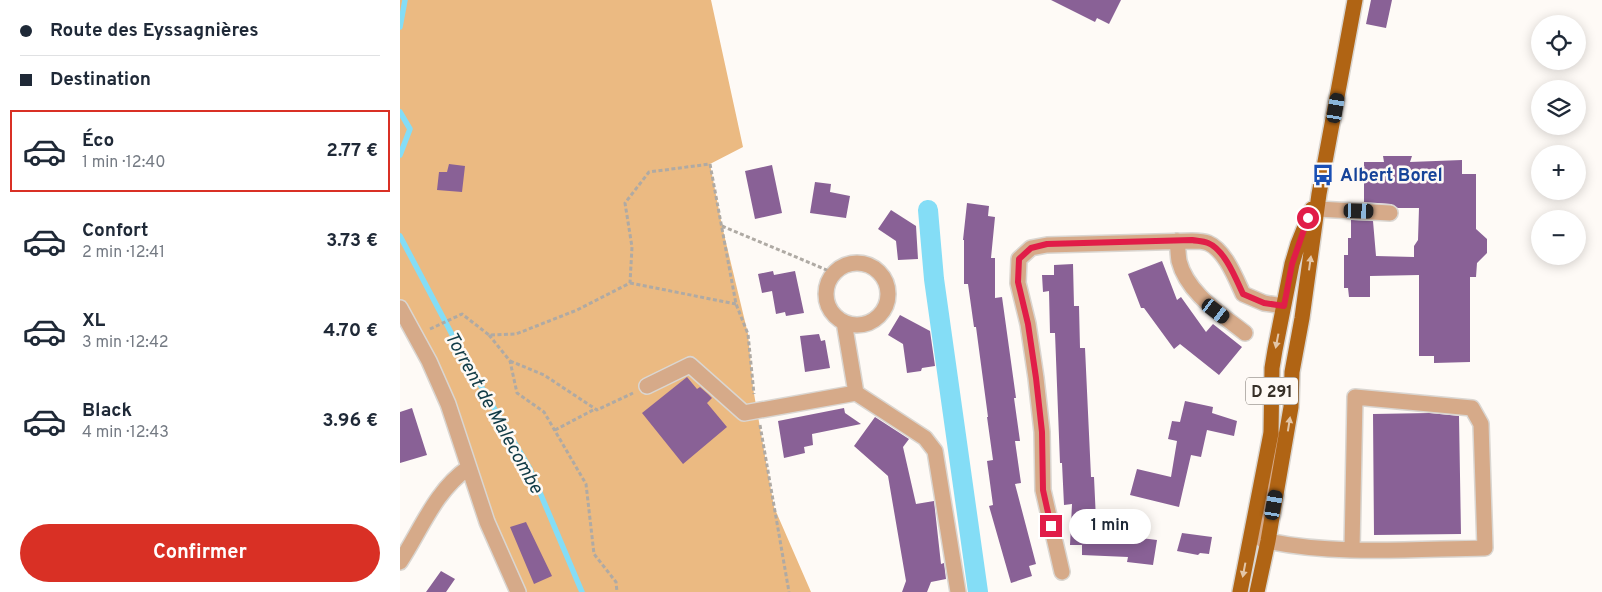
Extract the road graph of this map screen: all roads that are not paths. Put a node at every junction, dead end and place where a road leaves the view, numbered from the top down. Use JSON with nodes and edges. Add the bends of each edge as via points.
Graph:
{"nodes":[{"id":1,"x":1355,"y":0,"type":"edge"},
{"id":2,"x":1319,"y":194,"type":"junction"},
{"id":3,"x":1318,"y":209,"type":"junction"},
{"id":4,"x":1390,"y":213,"type":"dead end"},
{"id":5,"x":1177,"y":241,"type":"junction"},
{"id":6,"x":1284,"y":306,"type":"junction"},
{"id":7,"x":400,"y":308,"type":"edge"},
{"id":8,"x":844,"y":322,"type":"junction"},
{"id":9,"x":1245,"y":333,"type":"dead end"},
{"id":10,"x":647,"y":386,"type":"road end"},
{"id":11,"x":856,"y":393,"type":"junction"},
{"id":12,"x":1271,"y":433,"type":"junction"},
{"id":13,"x":468,"y":468,"type":"junction"},
{"id":14,"x":1268,"y":541,"type":"junction"},
{"id":15,"x":1249,"y":547,"type":"junction"},
{"id":16,"x":1352,"y":549,"type":"junction"},
{"id":17,"x":400,"y":562,"type":"edge"},
{"id":18,"x":1062,"y":572,"type":"dead end"},
{"id":19,"x":518,"y":592,"type":"edge"},
{"id":20,"x":958,"y":592,"type":"edge"},
{"id":21,"x":1240,"y":592,"type":"edge"},
{"id":22,"x":1257,"y":592,"type":"edge"}],
"edges":[{"from":1,"to":2,"type":"main road","number":"D 291"},
{"from":2,"to":3,"type":"main road","number":"D 291"},
{"from":2,"to":6,"type":"main road","number":"D 291","via":[[1298,244]]},
{"from":3,"to":4,"type":"street"},
{"from":14,"to":3,"type":"main road","number":"D 291","one_way":true,"via":[[1291,407],[1292,372]]},
{"from":5,"to":6,"type":"street","via":[[1208,243],[1227,262],[1243,294],[1264,303]]},
{"from":5,"to":9,"type":"street","via":[[1179,262],[1193,290]]},
{"from":5,"to":18,"type":"street","via":[[1047,244],[1031,248],[1019,259],[1018,282],[1028,324],[1042,432],[1043,490]]},
{"from":6,"to":12,"type":"main road","number":"D 291","one_way":true,"via":[[1272,368]]},
{"from":7,"to":13,"type":"street","via":[[448,404]]},
{"from":8,"to":8,"type":"street","via":[[830,310],[826,300],[829,281],[842,267],[863,264],[880,274],[886,283],[886,304],[882,313],[865,324]]},
{"from":8,"to":11,"type":"street"},
{"from":10,"to":11,"type":"street","via":[[690,365],[744,414]]},
{"from":11,"to":20,"type":"street","via":[[925,438],[935,451]]},
{"from":12,"to":14,"type":"street","via":[[1277,445],[1259,531],[1263,540]]},
{"from":12,"to":15,"type":"main road","number":"D 291"},
{"from":13,"to":17,"type":"street","via":[[437,499]]},
{"from":13,"to":19,"type":"street","via":[[498,550]]},
{"from":14,"to":15,"type":"street"},
{"from":14,"to":16,"type":"street","via":[[1308,548]]},
{"from":14,"to":22,"type":"main road","number":"D 291"},
{"from":15,"to":21,"type":"main road","number":"D 291","one_way":true},
{"from":16,"to":16,"type":"street","via":[[1355,396],[1472,408],[1481,424],[1485,548]]}]}
